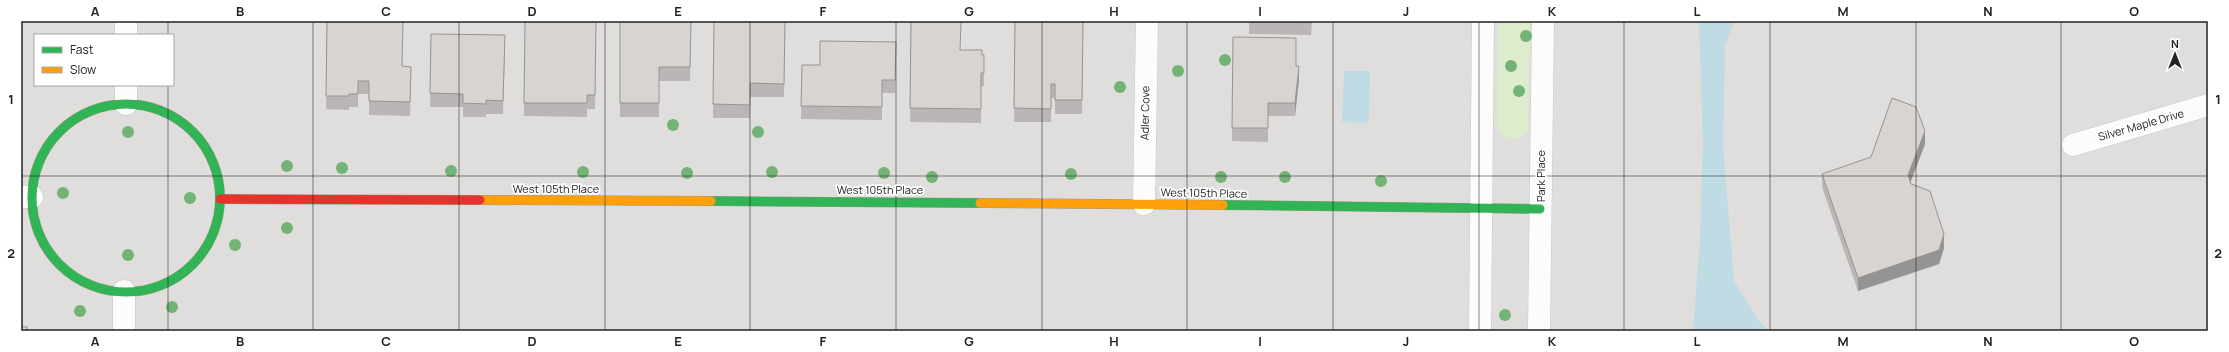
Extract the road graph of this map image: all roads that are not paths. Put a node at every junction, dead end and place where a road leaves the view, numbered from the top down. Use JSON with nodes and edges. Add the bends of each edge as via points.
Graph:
{"nodes":[{"id":1,"x":126,"y":21,"type":"edge"},
{"id":2,"x":1147,"y":21,"type":"edge"},
{"id":3,"x":1483,"y":21,"type":"edge"},
{"id":4,"x":1543,"y":21,"type":"edge"},
{"id":5,"x":126,"y":34,"type":"edge"},
{"id":6,"x":126,"y":94,"type":"edge"},
{"id":7,"x":2208,"y":105,"type":"edge"},
{"id":8,"x":2073,"y":145,"type":"dead end"},
{"id":9,"x":27,"y":197,"type":"edge"},
{"id":10,"x":220,"y":199,"type":"junction"},
{"id":11,"x":1144,"y":204,"type":"junction"},
{"id":12,"x":1481,"y":208,"type":"junction"},
{"id":13,"x":1540,"y":209,"type":"junction"},
{"id":14,"x":124,"y":291,"type":"junction"},
{"id":15,"x":124,"y":331,"type":"edge"},
{"id":16,"x":1480,"y":331,"type":"edge"},
{"id":17,"x":1539,"y":331,"type":"edge"}],
"edges":[{"from":1,"to":5,"type":"street"},
{"from":2,"to":11,"type":"street","name":"Adler Cove"},
{"from":3,"to":12,"type":"street"},
{"from":4,"to":13,"type":"street","name":"Park Place"},
{"from":6,"to":9,"type":"street","via":[[109,106],[89,111],[56,135],[41,158]]},
{"from":6,"to":10,"type":"street","via":[[171,115],[194,133],[211,157],[219,184]]},
{"from":7,"to":8,"type":"street","name":"Silver Maple Drive"},
{"from":9,"to":14,"type":"street","via":[[36,226],[46,246],[59,263],[70,273],[95,286]]},
{"from":10,"to":11,"type":"street","name":"West 105th Place"},
{"from":10,"to":14,"type":"street","via":[[219,214],[209,241],[192,265],[168,282],[154,287]]},
{"from":11,"to":12,"type":"street","name":"West 105th Place"},
{"from":12,"to":13,"type":"street","name":"West 105th Place"},
{"from":12,"to":16,"type":"street"},
{"from":13,"to":17,"type":"street","name":"Park Place"},
{"from":14,"to":15,"type":"street"}]}
